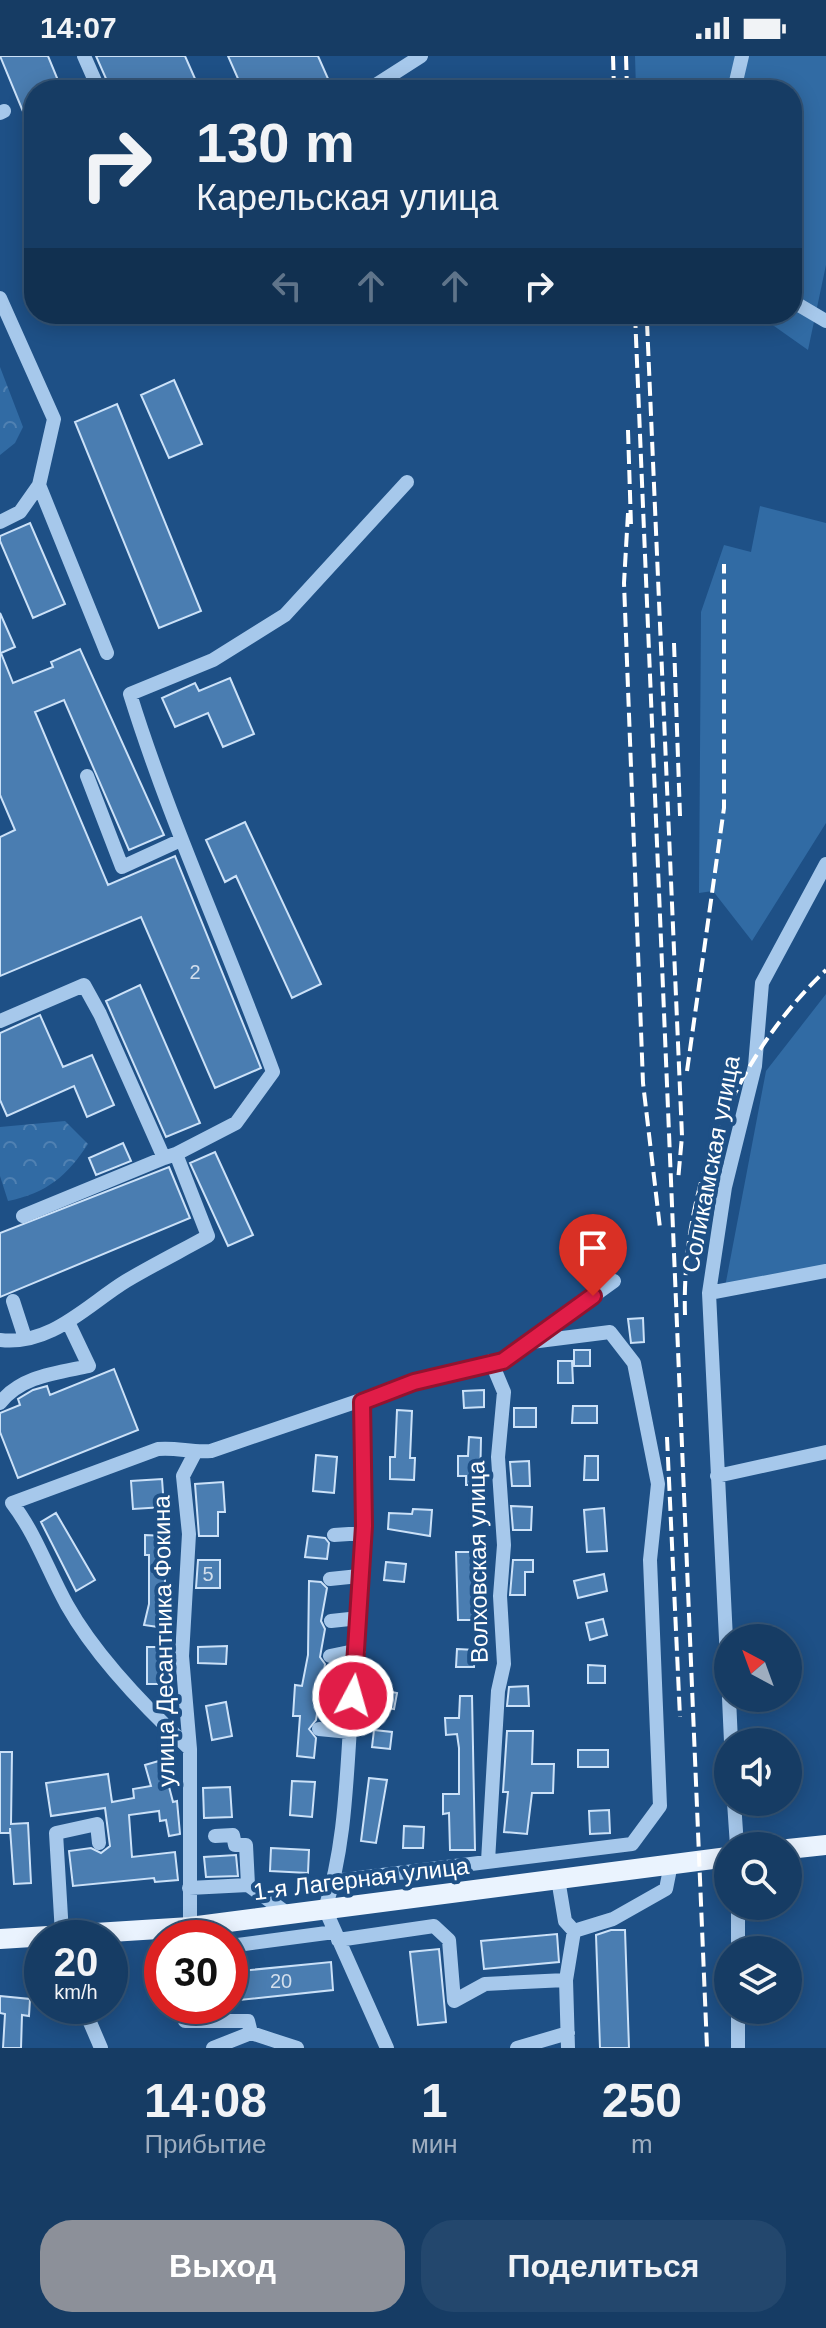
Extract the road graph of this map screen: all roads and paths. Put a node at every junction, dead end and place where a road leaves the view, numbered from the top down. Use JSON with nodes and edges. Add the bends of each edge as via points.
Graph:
{"nodes":[{"id":1,"x":84,"y":56,"type":"edge"},
{"id":2,"x":421,"y":56,"type":"edge"},
{"id":3,"x":742,"y":56,"type":"edge"},
{"id":4,"x":95,"y":80,"type":"edge"},
{"id":5,"x":384,"y":80,"type":"edge"},
{"id":6,"x":736,"y":80,"type":"edge"},
{"id":7,"x":0,"y":298,"type":"edge"},
{"id":8,"x":802,"y":307,"type":"edge"},
{"id":9,"x":826,"y":321,"type":"edge"},
{"id":10,"x":407,"y":482,"type":"dead end"},
{"id":11,"x":39,"y":485,"type":"junction"},
{"id":12,"x":0,"y":522,"type":"edge"},
{"id":13,"x":107,"y":653,"type":"dead end"},
{"id":14,"x":87,"y":776,"type":"dead end"},
{"id":15,"x":181,"y":840,"type":"junction"},
{"id":16,"x":826,"y":864,"type":"edge"},
{"id":17,"x":0,"y":1021,"type":"edge"},
{"id":18,"x":170,"y":1156,"type":"junction"},
{"id":19,"x":23,"y":1216,"type":"dead end"},
{"id":20,"x":826,"y":1271,"type":"edge"},
{"id":21,"x":614,"y":1281,"type":"dead end"},
{"id":22,"x":709,"y":1293,"type":"junction"},
{"id":23,"x":13,"y":1301,"type":"dead end"},
{"id":24,"x":69,"y":1324,"type":"junction"},
{"id":25,"x":25,"y":1338,"type":"junction"},
{"id":26,"x":0,"y":1340,"type":"edge"},
{"id":27,"x":530,"y":1342,"type":"junction"},
{"id":28,"x":491,"y":1361,"type":"junction"},
{"id":29,"x":362,"y":1402,"type":"junction"},
{"id":30,"x":0,"y":1403,"type":"edge"},
{"id":31,"x":826,"y":1452,"type":"edge"},
{"id":32,"x":195,"y":1453,"type":"junction"},
{"id":33,"x":717,"y":1476,"type":"junction"},
{"id":34,"x":364,"y":1533,"type":"junction"},
{"id":35,"x":334,"y":1535,"type":"dead end"},
{"id":36,"x":359,"y":1576,"type":"junction"},
{"id":37,"x":330,"y":1579,"type":"dead end"},
{"id":38,"x":359,"y":1618,"type":"junction"},
{"id":39,"x":331,"y":1621,"type":"dead end"},
{"id":40,"x":725,"y":1624,"type":"edge"},
{"id":41,"x":359,"y":1650,"type":"junction"},
{"id":42,"x":330,"y":1656,"type":"dead end"},
{"id":43,"x":352,"y":1715,"type":"junction"},
{"id":44,"x":350,"y":1732,"type":"junction"},
{"id":45,"x":190,"y":1749,"type":"junction"},
{"id":46,"x":215,"y":1836,"type":"dead end"},
{"id":47,"x":99,"y":1843,"type":"dead end"},
{"id":48,"x":826,"y":1845,"type":"edge"},
{"id":49,"x":802,"y":1848,"type":"edge"},
{"id":50,"x":714,"y":1859,"type":"edge"},
{"id":51,"x":488,"y":1861,"type":"junction"},
{"id":52,"x":671,"y":1864,"type":"junction"},
{"id":53,"x":558,"y":1879,"type":"junction"},
{"id":54,"x":334,"y":1881,"type":"junction"},
{"id":55,"x":248,"y":1885,"type":"junction"},
{"id":56,"x":189,"y":1888,"type":"junction"},
{"id":57,"x":325,"y":1909,"type":"junction"},
{"id":58,"x":288,"y":1914,"type":"junction"},
{"id":59,"x":54,"y":1920,"type":"edge"},
{"id":60,"x":190,"y":1920,"type":"edge"},
{"id":61,"x":243,"y":1920,"type":"edge"},
{"id":62,"x":574,"y":1931,"type":"junction"},
{"id":63,"x":336,"y":1936,"type":"junction"},
{"id":64,"x":24,"y":1938,"type":"edge"},
{"id":65,"x":0,"y":1939,"type":"edge"},
{"id":66,"x":248,"y":1944,"type":"edge"},
{"id":67,"x":566,"y":1980,"type":"junction"},
{"id":68,"x":248,"y":2021,"type":"edge"},
{"id":69,"x":91,"y":2024,"type":"edge"},
{"id":70,"x":738,"y":2024,"type":"edge"},
{"id":71,"x":251,"y":2033,"type":"junction"},
{"id":72,"x":568,"y":2040,"type":"edge"},
{"id":73,"x":101,"y":2048,"type":"edge"},
{"id":74,"x":213,"y":2048,"type":"edge"},
{"id":75,"x":297,"y":2048,"type":"edge"},
{"id":76,"x":387,"y":2048,"type":"edge"},
{"id":77,"x":517,"y":2048,"type":"edge"},
{"id":78,"x":738,"y":2048,"type":"edge"}],
"edges":[{"from":1,"to":4,"type":"street"},
{"from":2,"to":5,"type":"street"},
{"from":3,"to":6,"type":"street"},
{"from":7,"to":11,"type":"street","via":[[54,419]]},
{"from":8,"to":9,"type":"street"},
{"from":10,"to":15,"type":"street","via":[[285,615],[213,660],[130,694]]},
{"from":11,"to":12,"type":"street","via":[[20,512]]},
{"from":11,"to":13,"type":"street"},
{"from":14,"to":15,"type":"street","via":[[122,867]]},
{"from":15,"to":18,"type":"street","via":[[273,1072],[236,1123]]},
{"from":16,"to":22,"type":"street","name":"Соликамская улица","via":[[762,983],[755,1066],[725,1187]]},
{"from":17,"to":18,"type":"street","via":[[84,985]]},
{"from":18,"to":19,"type":"street"},
{"from":18,"to":24,"type":"street","via":[[208,1236],[124,1282]]},
{"from":20,"to":22,"type":"street"},
{"from":21,"to":27,"type":"street"},
{"from":22,"to":33,"type":"street","name":"Соликамская улица"},
{"from":23,"to":25,"type":"street"},
{"from":24,"to":25,"type":"street"},
{"from":24,"to":30,"type":"street","via":[[89,1366],[9,1389]]},
{"from":25,"to":26,"type":"street"},
{"from":27,"to":28,"type":"street","via":[[503,1361]]},
{"from":27,"to":51,"type":"street","via":[[610,1332],[634,1363],[658,1484],[650,1560],[660,1806],[632,1844]]},
{"from":28,"to":29,"type":"street"},
{"from":28,"to":51,"type":"street","name":"Волховская улица","via":[[504,1392],[498,1457],[504,1664]]},
{"from":29,"to":32,"type":"street"},
{"from":29,"to":34,"type":"street"},
{"from":31,"to":33,"type":"street"},
{"from":32,"to":45,"type":"street","name":"улица Десантника Фокина","via":[[183,1476],[189,1534],[182,1656]]},
{"from":32,"to":45,"type":"street","via":[[179,1446],[158,1449],[12,1503],[67,1606]]},
{"from":33,"to":40,"type":"street","name":"Соликамская улица"},
{"from":34,"to":35,"type":"street"},
{"from":34,"to":36,"type":"street"},
{"from":36,"to":37,"type":"street"},
{"from":36,"to":38,"type":"street"},
{"from":38,"to":39,"type":"street"},
{"from":38,"to":41,"type":"street"},
{"from":41,"to":42,"type":"street"},
{"from":41,"to":43,"type":"street"},
{"from":43,"to":44,"type":"street"},
{"from":43,"to":44,"type":"street","via":[[322,1722]]},
{"from":44,"to":54,"type":"street"},
{"from":45,"to":56,"type":"street","name":"улица Десантника Фокина"},
{"from":46,"to":55,"type":"street","via":[[233,1835],[235,1845],[246,1845]]},
{"from":47,"to":59,"type":"street","via":[[97,1824],[56,1833]]},
{"from":48,"to":49,"type":"main road"},
{"from":50,"to":52,"type":"main road","name":"1-я Лагерная улица"},
{"from":51,"to":54,"type":"street"},
{"from":52,"to":53,"type":"main road","name":"1-я Лагерная улица"},
{"from":52,"to":62,"type":"street","via":[[666,1889],[613,1919]]},
{"from":53,"to":57,"type":"main road","name":"1-я Лагерная улица"},
{"from":53,"to":62,"type":"street","via":[[565,1921]]},
{"from":54,"to":57,"type":"street"},
{"from":55,"to":56,"type":"street"},
{"from":55,"to":58,"type":"street"},
{"from":56,"to":60,"type":"street","name":"улица Десантника Фокина"},
{"from":57,"to":58,"type":"main road","name":"1-я Лагерная улица"},
{"from":57,"to":63,"type":"street"},
{"from":58,"to":61,"type":"main road","name":"1-я Лагерная улица"},
{"from":62,"to":67,"type":"street"},
{"from":63,"to":66,"type":"street"},
{"from":63,"to":67,"type":"street","via":[[434,1926],[449,1940],[454,2001],[485,1984]]},
{"from":63,"to":76,"type":"street"},
{"from":64,"to":65,"type":"main road","name":"1-я Лагерная улица"},
{"from":67,"to":72,"type":"street"},
{"from":68,"to":71,"type":"street"},
{"from":69,"to":73,"type":"street"},
{"from":70,"to":78,"type":"street"},
{"from":71,"to":74,"type":"street"},
{"from":71,"to":75,"type":"street"},
{"from":72,"to":77,"type":"street"}]}
